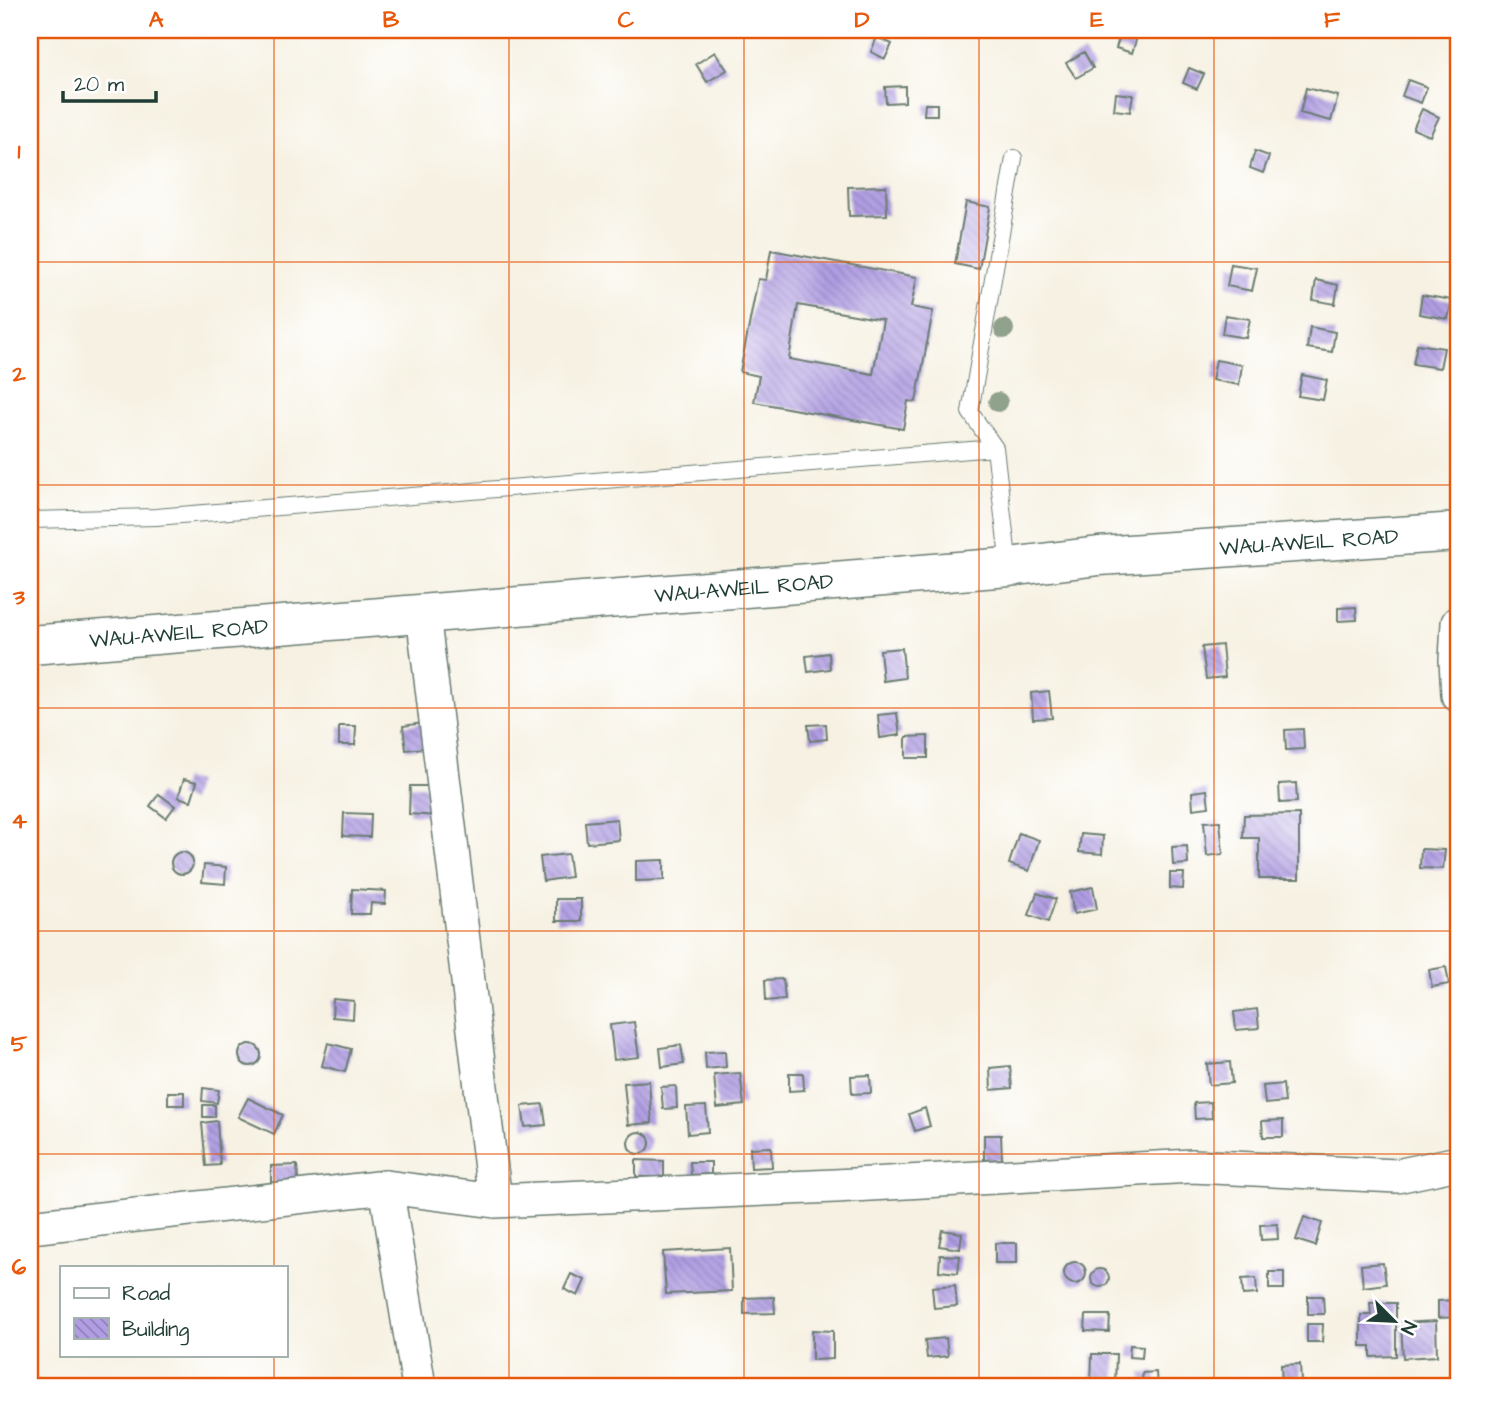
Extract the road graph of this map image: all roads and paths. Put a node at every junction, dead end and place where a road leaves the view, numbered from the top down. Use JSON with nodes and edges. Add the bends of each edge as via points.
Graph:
{"nodes":[{"id":1,"x":1014,"y":158,"type":"dead end"},
{"id":2,"x":995,"y":448,"type":"junction"},
{"id":3,"x":30,"y":520,"type":"edge"},
{"id":4,"x":1458,"y":532,"type":"edge"},
{"id":5,"x":1009,"y":567,"type":"junction"},
{"id":6,"x":422,"y":614,"type":"junction"},
{"id":7,"x":1458,"y":623,"type":"edge"},
{"id":8,"x":30,"y":645,"type":"edge"},
{"id":9,"x":1458,"y":695,"type":"edge"},
{"id":10,"x":1458,"y":1163,"type":"edge"},
{"id":11,"x":386,"y":1187,"type":"junction"},
{"id":12,"x":495,"y":1200,"type":"junction"},
{"id":13,"x":30,"y":1227,"type":"edge"},
{"id":14,"x":419,"y":1386,"type":"edge"}],
"edges":[{"from":1,"to":2,"type":"lane","via":[[970,412]]},
{"from":2,"to":3,"type":"lane","via":[[156,516]]},
{"from":2,"to":5,"type":"lane"},
{"from":4,"to":5,"type":"main road","name":"WAU-AWEIL ROAD","via":[[1099,556]]},
{"from":5,"to":6,"type":"main road","name":"WAU-AWEIL ROAD"},
{"from":6,"to":8,"type":"main road","name":"WAU-AWEIL ROAD"},
{"from":6,"to":12,"type":"street"},
{"from":7,"to":9,"type":"street"},
{"from":10,"to":12,"type":"street","via":[[1397,1176],[1192,1166]]},
{"from":11,"to":12,"type":"street"},
{"from":11,"to":13,"type":"street"},
{"from":11,"to":14,"type":"street"}]}
